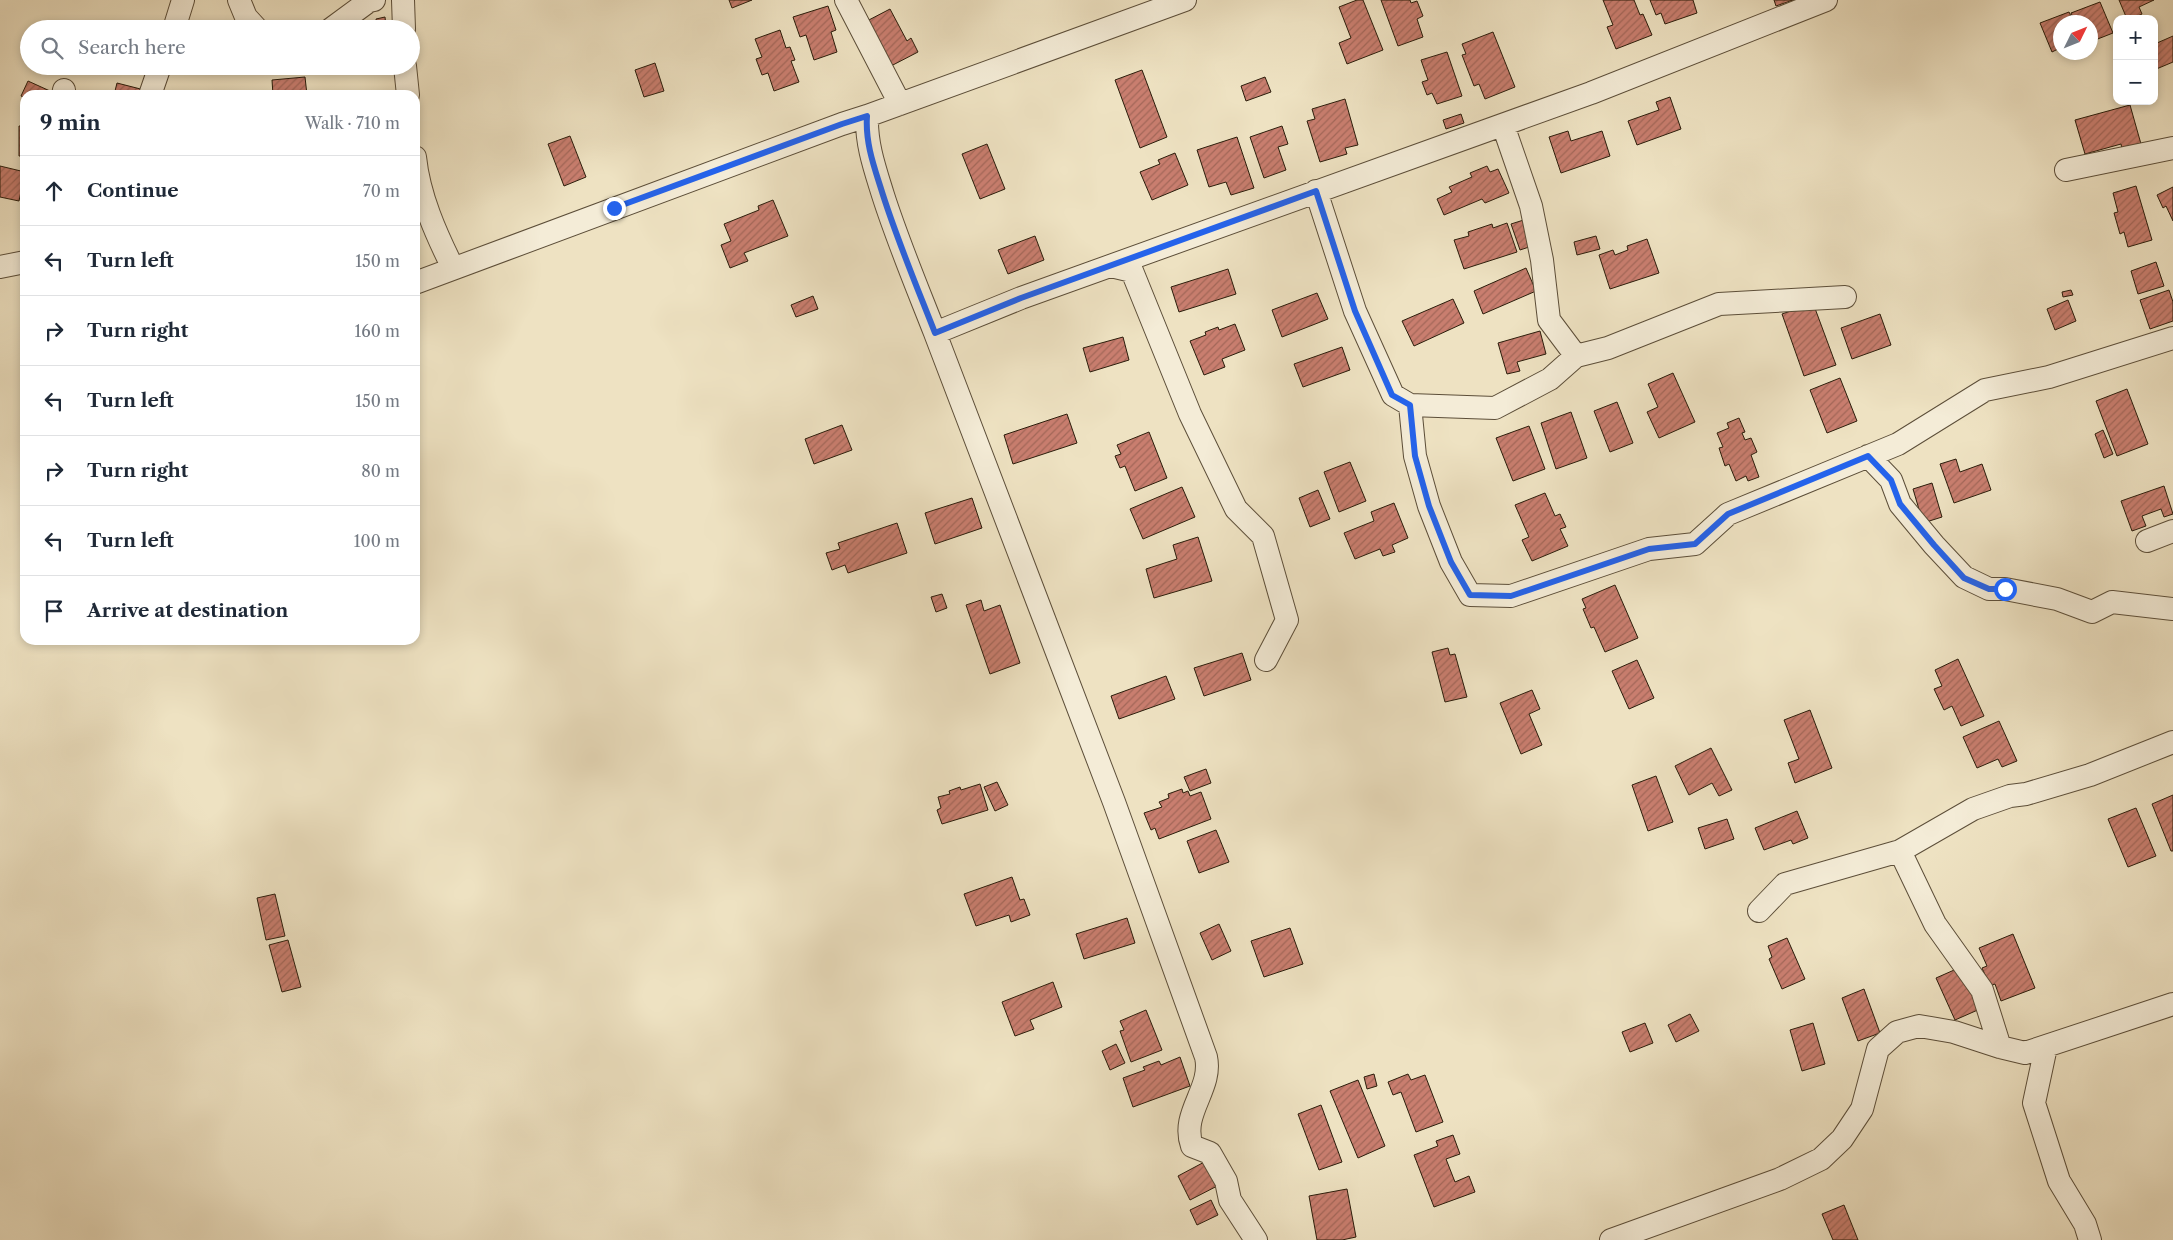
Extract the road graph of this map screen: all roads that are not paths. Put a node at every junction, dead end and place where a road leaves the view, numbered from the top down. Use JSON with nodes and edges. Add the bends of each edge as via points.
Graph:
{"nodes":[{"id":1,"x":183,"y":0,"type":"edge"},
{"id":2,"x":239,"y":0,"type":"edge"},
{"id":3,"x":374,"y":0,"type":"edge"},
{"id":4,"x":403,"y":0,"type":"edge"},
{"id":5,"x":846,"y":0,"type":"edge"},
{"id":6,"x":1185,"y":0,"type":"edge"},
{"id":7,"x":1826,"y":0,"type":"edge"},
{"id":8,"x":177,"y":20,"type":"edge"},
{"id":9,"x":249,"y":20,"type":"edge"},
{"id":10,"x":343,"y":20,"type":"edge"},
{"id":11,"x":404,"y":20,"type":"edge"},
{"id":12,"x":157,"y":75,"type":"edge"},
{"id":13,"x":406,"y":75,"type":"edge"},
{"id":14,"x":152,"y":90,"type":"edge"},
{"id":15,"x":407,"y":90,"type":"edge"},
{"id":16,"x":900,"y":104,"type":"junction"},
{"id":17,"x":867,"y":116,"type":"junction"},
{"id":18,"x":1503,"y":125,"type":"junction"},
{"id":19,"x":2173,"y":148,"type":"edge"},
{"id":20,"x":2066,"y":170,"type":"dead end"},
{"id":21,"x":420,"y":182,"type":"edge"},
{"id":22,"x":1316,"y":191,"type":"junction"},
{"id":23,"x":20,"y":263,"type":"edge"},
{"id":24,"x":1111,"y":266,"type":"junction"},
{"id":25,"x":0,"y":267,"type":"edge"},
{"id":26,"x":453,"y":268,"type":"junction"},
{"id":27,"x":420,"y":281,"type":"edge"},
{"id":28,"x":1845,"y":297,"type":"dead end"},
{"id":29,"x":935,"y":333,"type":"junction"},
{"id":30,"x":2173,"y":338,"type":"edge"},
{"id":31,"x":1576,"y":356,"type":"junction"},
{"id":32,"x":1410,"y":405,"type":"junction"},
{"id":33,"x":1868,"y":456,"type":"junction"},
{"id":34,"x":2173,"y":531,"type":"edge"},
{"id":35,"x":2147,"y":541,"type":"dead end"},
{"id":36,"x":2173,"y":609,"type":"edge"},
{"id":37,"x":1266,"y":660,"type":"dead end"},
{"id":38,"x":2173,"y":742,"type":"edge"},
{"id":39,"x":1900,"y":851,"type":"junction"},
{"id":40,"x":1759,"y":911,"type":"dead end"},
{"id":41,"x":2173,"y":1004,"type":"edge"},
{"id":42,"x":2046,"y":1047,"type":"junction"},
{"id":43,"x":2000,"y":1048,"type":"junction"},
{"id":44,"x":1256,"y":1240,"type":"edge"},
{"id":45,"x":1611,"y":1240,"type":"edge"},
{"id":46,"x":2090,"y":1240,"type":"edge"}],
"edges":[{"from":1,"to":8,"type":"street"},
{"from":2,"to":9,"type":"street"},
{"from":3,"to":10,"type":"street"},
{"from":4,"to":11,"type":"street"},
{"from":5,"to":16,"type":"street"},
{"from":6,"to":16,"type":"street"},
{"from":7,"to":18,"type":"street","via":[[1591,94]]},
{"from":12,"to":14,"type":"street"},
{"from":13,"to":15,"type":"street"},
{"from":16,"to":17,"type":"street"},
{"from":17,"to":26,"type":"street"},
{"from":17,"to":29,"type":"street","via":[[866,131],[872,160],[895,232]]},
{"from":18,"to":22,"type":"street"},
{"from":18,"to":31,"type":"street","via":[[1531,206],[1549,320]]},
{"from":19,"to":20,"type":"street"},
{"from":21,"to":26,"type":"street","via":[[434,230]]},
{"from":22,"to":24,"type":"street"},
{"from":22,"to":32,"type":"street","via":[[1355,311],[1392,395]]},
{"from":23,"to":25,"type":"street"},
{"from":24,"to":29,"type":"street"},
{"from":24,"to":37,"type":"street","via":[[1132,271],[1190,414],[1236,510],[1262,536],[1287,620]]},
{"from":26,"to":27,"type":"street"},
{"from":28,"to":31,"type":"street","via":[[1719,304],[1608,348]]},
{"from":29,"to":44,"type":"street","via":[[1114,802],[1203,1048],[1208,1068],[1188,1124],[1192,1146],[1210,1153],[1226,1181],[1230,1200]]},
{"from":30,"to":33,"type":"street","via":[[2049,377],[1985,390],[1898,444]]},
{"from":31,"to":32,"type":"street","via":[[1550,379],[1495,408]]},
{"from":32,"to":33,"type":"street","via":[[1415,456],[1429,506],[1451,562],[1470,595],[1511,596],[1649,549],[1695,544],[1728,514]]},
{"from":33,"to":36,"type":"street","via":[[1891,480],[1900,504],[1964,578],[1989,589],[2057,599],[2092,612],[2112,602]]},
{"from":34,"to":35,"type":"street"},
{"from":38,"to":39,"type":"street","via":[[2090,775],[1973,809]]},
{"from":39,"to":40,"type":"street","via":[[1785,884]]},
{"from":39,"to":43,"type":"street","via":[[1935,924],[1982,990]]},
{"from":41,"to":42,"type":"street"},
{"from":42,"to":43,"type":"street","via":[[2025,1053]]},
{"from":42,"to":46,"type":"street","via":[[2034,1103],[2059,1181],[2085,1224]]},
{"from":43,"to":45,"type":"street","via":[[1954,1032],[1919,1026],[1896,1032],[1878,1049],[1862,1109],[1842,1139],[1821,1159],[1780,1178]]}]}
